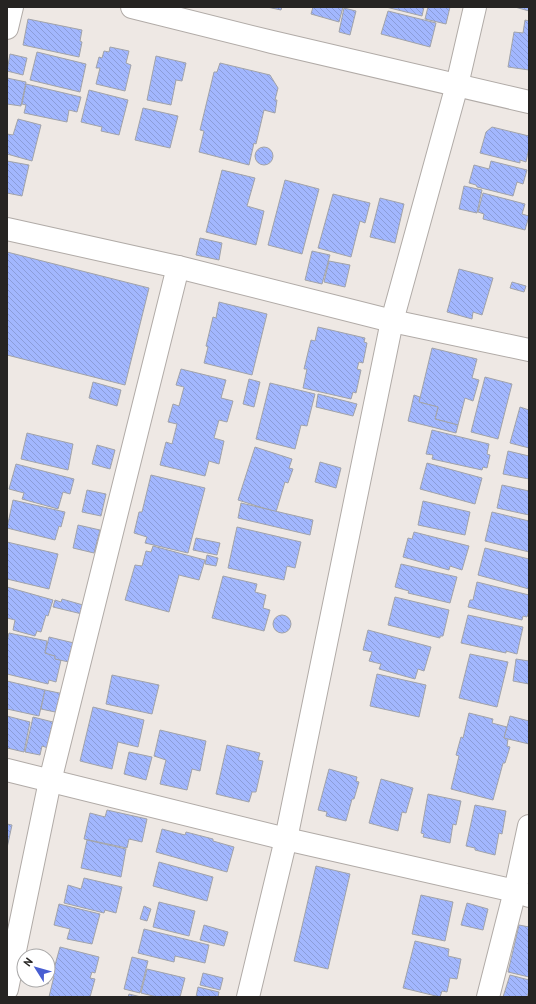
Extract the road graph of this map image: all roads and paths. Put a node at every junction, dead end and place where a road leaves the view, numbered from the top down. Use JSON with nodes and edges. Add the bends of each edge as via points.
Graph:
{"nodes":[{"id":1,"x":12,"y":7,"type":"edge"},
{"id":2,"x":132,"y":7,"type":"edge"},
{"id":3,"x":475,"y":7,"type":"edge"},
{"id":4,"x":7,"y":28,"type":"edge"},
{"id":5,"x":457,"y":85,"type":"junction"},
{"id":6,"x":529,"y":102,"type":"edge"},
{"id":7,"x":7,"y":229,"type":"edge"},
{"id":8,"x":178,"y":267,"type":"junction"},
{"id":9,"x":392,"y":321,"type":"junction"},
{"id":10,"x":529,"y":350,"type":"edge"},
{"id":11,"x":7,"y":770,"type":"edge"},
{"id":12,"x":50,"y":781,"type":"junction"},
{"id":13,"x":529,"y":826,"type":"edge"},
{"id":14,"x":286,"y":839,"type":"junction"},
{"id":15,"x":522,"y":893,"type":"edge"},
{"id":16,"x":7,"y":989,"type":"edge"},
{"id":17,"x":248,"y":997,"type":"edge"},
{"id":18,"x":488,"y":997,"type":"edge"}],
"edges":[{"from":1,"to":4,"type":"street"},
{"from":2,"to":5,"type":"street"},
{"from":3,"to":5,"type":"street"},
{"from":5,"to":6,"type":"street"},
{"from":5,"to":9,"type":"street"},
{"from":7,"to":8,"type":"street"},
{"from":8,"to":9,"type":"street"},
{"from":8,"to":12,"type":"street"},
{"from":9,"to":10,"type":"street"},
{"from":9,"to":14,"type":"street"},
{"from":11,"to":12,"type":"street"},
{"from":12,"to":14,"type":"street"},
{"from":12,"to":16,"type":"street"},
{"from":13,"to":15,"type":"street"},
{"from":14,"to":15,"type":"street"},
{"from":14,"to":17,"type":"street"},
{"from":15,"to":18,"type":"street"}]}
